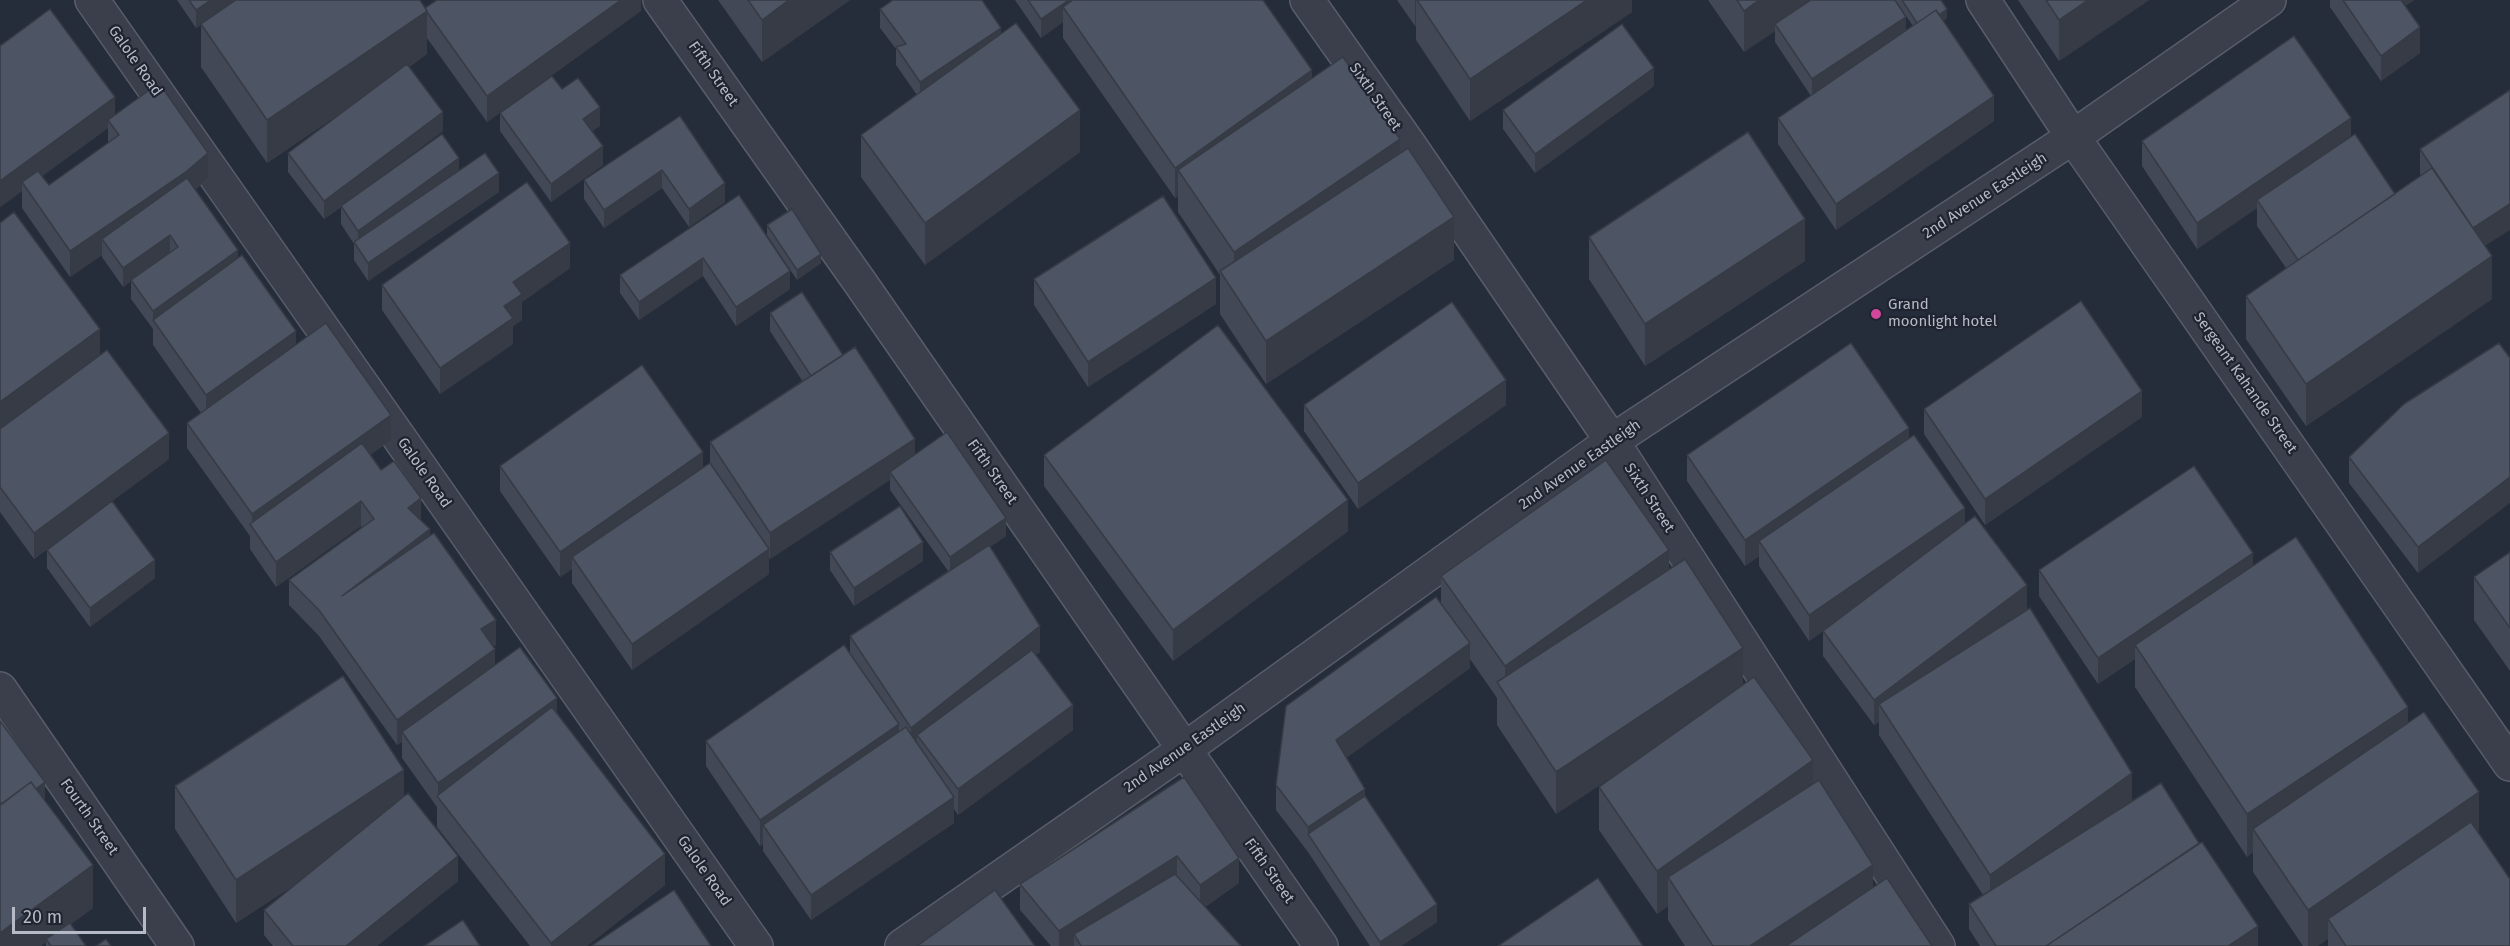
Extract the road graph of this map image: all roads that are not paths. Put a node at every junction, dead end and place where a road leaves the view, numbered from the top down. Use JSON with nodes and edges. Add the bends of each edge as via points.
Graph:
{"nodes":[{"id":1,"x":92,"y":0,"type":"edge"},
{"id":2,"x":660,"y":0,"type":"edge"},
{"id":3,"x":1306,"y":0,"type":"edge"},
{"id":4,"x":1983,"y":0,"type":"edge"},
{"id":5,"x":2269,"y":0,"type":"edge"},
{"id":6,"x":2073,"y":137,"type":"junction"},
{"id":7,"x":1612,"y":441,"type":"junction"},
{"id":8,"x":0,"y":689,"type":"edge"},
{"id":9,"x":1185,"y":749,"type":"junction"},
{"id":10,"x":2510,"y":764,"type":"edge"},
{"id":11,"x":177,"y":946,"type":"edge"},
{"id":12,"x":756,"y":946,"type":"edge"},
{"id":13,"x":902,"y":946,"type":"edge"},
{"id":14,"x":1321,"y":946,"type":"edge"},
{"id":15,"x":1938,"y":946,"type":"edge"}],
"edges":[{"from":1,"to":12,"type":"street","name":"Galole Road"},
{"from":2,"to":9,"type":"street","name":"Fifth Street"},
{"from":3,"to":7,"type":"street","name":"Sixth Street"},
{"from":4,"to":6,"type":"street","name":"Sergeant Kahande Street"},
{"from":5,"to":6,"type":"street","name":"2nd Avenue Eastleigh"},
{"from":6,"to":7,"type":"street","name":"2nd Avenue Eastleigh"},
{"from":6,"to":10,"type":"street","name":"Sergeant Kahande Street"},
{"from":7,"to":9,"type":"street","name":"2nd Avenue Eastleigh"},
{"from":7,"to":15,"type":"street","name":"Sixth Street"},
{"from":8,"to":11,"type":"street","name":"Fourth Street"},
{"from":9,"to":13,"type":"street","name":"2nd Avenue Eastleigh"},
{"from":9,"to":14,"type":"street","name":"Fifth Street"}]}
